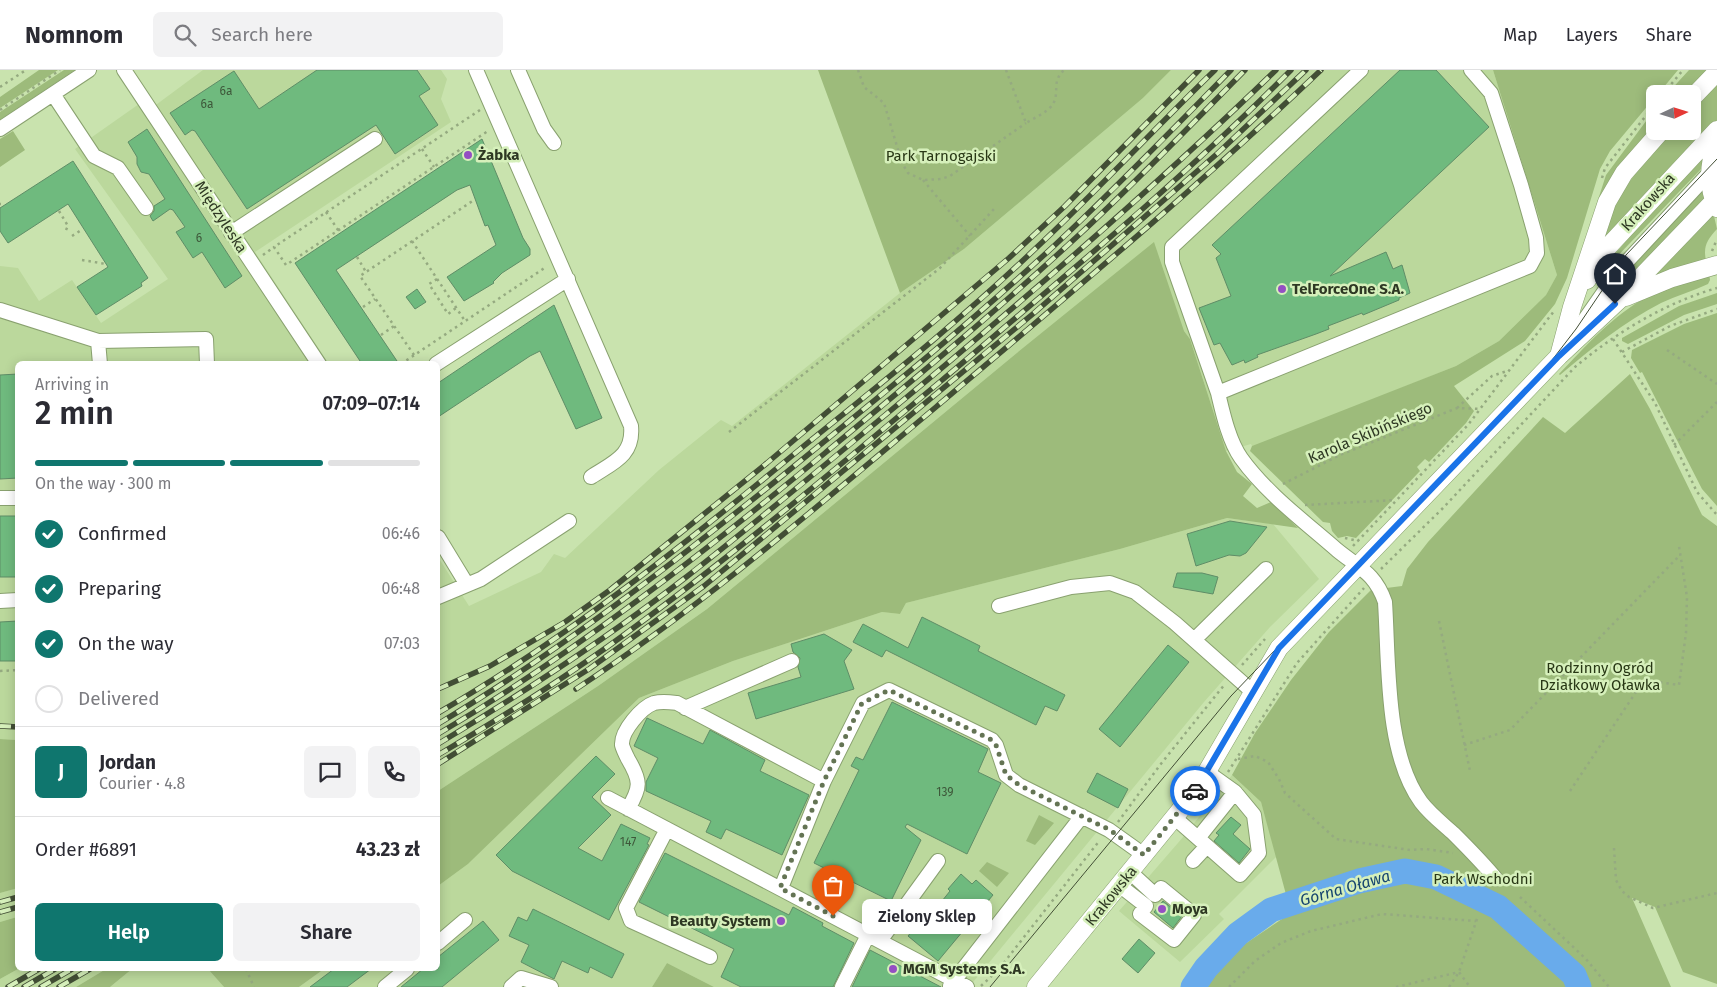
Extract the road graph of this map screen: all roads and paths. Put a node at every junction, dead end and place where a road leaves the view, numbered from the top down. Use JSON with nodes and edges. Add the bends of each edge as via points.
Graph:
{"nodes":[{"id":1,"x":26,"y":70,"type":"edge"},
{"id":2,"x":60,"y":70,"type":"edge"},
{"id":3,"x":89,"y":70,"type":"edge"},
{"id":4,"x":124,"y":70,"type":"edge"},
{"id":5,"x":476,"y":70,"type":"edge"},
{"id":6,"x":518,"y":70,"type":"edge"},
{"id":7,"x":858,"y":70,"type":"edge"},
{"id":8,"x":1006,"y":70,"type":"edge"},
{"id":9,"x":1064,"y":70,"type":"edge"},
{"id":10,"x":1361,"y":70,"type":"edge"},
{"id":11,"x":1471,"y":70,"type":"edge"},
{"id":12,"x":1683,"y":70,"type":"edge"},
{"id":13,"x":1717,"y":72,"type":"edge"},
{"id":14,"x":1670,"y":85,"type":"edge"},
{"id":15,"x":0,"y":87,"type":"edge"},
{"id":16,"x":1701,"y":89,"type":"edge"},
{"id":17,"x":53,"y":94,"type":"junction"},
{"id":18,"x":491,"y":103,"type":"junction"},
{"id":19,"x":0,"y":110,"type":"edge"},
{"id":20,"x":1026,"y":123,"type":"junction"},
{"id":21,"x":500,"y":124,"type":"junction"},
{"id":22,"x":0,"y":129,"type":"edge"},
{"id":23,"x":1717,"y":130,"type":"edge"},
{"id":24,"x":375,"y":139,"type":"dead end"},
{"id":25,"x":1653,"y":140,"type":"edge"},
{"id":26,"x":1717,"y":140,"type":"edge"},
{"id":27,"x":554,"y":143,"type":"dead end"},
{"id":28,"x":422,"y":149,"type":"junction"},
{"id":29,"x":434,"y":166,"type":"junction"},
{"id":30,"x":1714,"y":168,"type":"edge"},
{"id":31,"x":923,"y":180,"type":"junction"},
{"id":32,"x":474,"y":200,"type":"dead end"},
{"id":33,"x":1716,"y":202,"type":"edge"},
{"id":34,"x":146,"y":208,"type":"dead end"},
{"id":35,"x":994,"y":209,"type":"dead end"},
{"id":36,"x":59,"y":211,"type":"dead end"},
{"id":37,"x":326,"y":212,"type":"junction"},
{"id":38,"x":83,"y":229,"type":"dead end"},
{"id":39,"x":339,"y":231,"type":"junction"},
{"id":40,"x":65,"y":232,"type":"dead end"},
{"id":41,"x":231,"y":233,"type":"junction"},
{"id":42,"x":72,"y":236,"type":"dead end"},
{"id":43,"x":970,"y":236,"type":"junction"},
{"id":44,"x":412,"y":241,"type":"junction"},
{"id":45,"x":357,"y":257,"type":"dead end"},
{"id":46,"x":82,"y":260,"type":"dead end"},
{"id":47,"x":108,"y":263,"type":"dead end"},
{"id":48,"x":550,"y":265,"type":"dead end"},
{"id":49,"x":1717,"y":265,"type":"edge"},
{"id":50,"x":366,"y":272,"type":"junction"},
{"id":51,"x":437,"y":279,"type":"junction"},
{"id":52,"x":568,"y":279,"type":"junction"},
{"id":53,"x":1717,"y":288,"type":"edge"},
{"id":54,"x":375,"y":299,"type":"junction"},
{"id":55,"x":1619,"y":300,"type":"junction"},
{"id":56,"x":363,"y":307,"type":"dead end"},
{"id":57,"x":1572,"y":307,"type":"junction"},
{"id":58,"x":456,"y":308,"type":"junction"},
{"id":59,"x":1717,"y":309,"type":"edge"},
{"id":60,"x":0,"y":310,"type":"edge"},
{"id":61,"x":465,"y":321,"type":"junction"},
{"id":62,"x":394,"y":326,"type":"junction"},
{"id":63,"x":381,"y":335,"type":"dead end"},
{"id":64,"x":1614,"y":339,"type":"junction"},
{"id":65,"x":98,"y":341,"type":"junction"},
{"id":66,"x":1667,"y":350,"type":"dead end"},
{"id":67,"x":1622,"y":352,"type":"junction"},
{"id":68,"x":414,"y":355,"type":"junction"},
{"id":69,"x":1559,"y":356,"type":"junction"},
{"id":70,"x":100,"y":361,"type":"edge"},
{"id":71,"x":207,"y":361,"type":"edge"},
{"id":72,"x":317,"y":361,"type":"edge"},
{"id":73,"x":405,"y":361,"type":"edge"},
{"id":74,"x":440,"y":361,"type":"edge"},
{"id":75,"x":1508,"y":370,"type":"dead end"},
{"id":76,"x":1717,"y":384,"type":"edge"},
{"id":77,"x":1218,"y":393,"type":"junction"},
{"id":78,"x":1717,"y":402,"type":"edge"},
{"id":79,"x":1457,"y":408,"type":"junction"},
{"id":80,"x":729,"y":432,"type":"dead end"},
{"id":81,"x":1674,"y":445,"type":"junction"},
{"id":82,"x":591,"y":477,"type":"dead end"},
{"id":83,"x":1270,"y":490,"type":"junction"},
{"id":84,"x":0,"y":498,"type":"edge"},
{"id":85,"x":15,"y":498,"type":"edge"},
{"id":86,"x":1396,"y":500,"type":"junction"},
{"id":87,"x":1286,"y":504,"type":"junction"},
{"id":88,"x":1717,"y":515,"type":"edge"},
{"id":89,"x":569,"y":521,"type":"dead end"},
{"id":90,"x":440,"y":540,"type":"edge"},
{"id":91,"x":1679,"y":546,"type":"dead end"},
{"id":92,"x":1680,"y":555,"type":"junction"},
{"id":93,"x":1344,"y":556,"type":"junction"},
{"id":94,"x":1359,"y":566,"type":"junction"},
{"id":95,"x":1266,"y":569,"type":"dead end"},
{"id":96,"x":1373,"y":578,"type":"junction"},
{"id":97,"x":466,"y":583,"type":"junction"},
{"id":98,"x":440,"y":596,"type":"edge"},
{"id":99,"x":15,"y":600,"type":"edge"},
{"id":100,"x":0,"y":601,"type":"edge"},
{"id":101,"x":999,"y":606,"type":"dead end"},
{"id":102,"x":1439,"y":621,"type":"dead end"},
{"id":103,"x":1195,"y":639,"type":"junction"},
{"id":104,"x":792,"y":660,"type":"dead end"},
{"id":105,"x":15,"y":670,"type":"edge"},
{"id":106,"x":0,"y":671,"type":"edge"},
{"id":107,"x":1254,"y":693,"type":"junction"},
{"id":108,"x":686,"y":708,"type":"junction"},
{"id":109,"x":1464,"y":745,"type":"junction"},
{"id":110,"x":1470,"y":771,"type":"dead end"},
{"id":111,"x":1208,"y":772,"type":"junction"},
{"id":112,"x":824,"y":781,"type":"junction"},
{"id":113,"x":1570,"y":791,"type":"dead end"},
{"id":114,"x":1235,"y":792,"type":"junction"},
{"id":115,"x":608,"y":798,"type":"dead end"},
{"id":116,"x":628,"y":809,"type":"junction"},
{"id":117,"x":1082,"y":816,"type":"junction"},
{"id":118,"x":1175,"y":818,"type":"junction"},
{"id":119,"x":667,"y":829,"type":"junction"},
{"id":120,"x":1203,"y":842,"type":"junction"},
{"id":121,"x":1614,"y":848,"type":"dead end"},
{"id":122,"x":1456,"y":854,"type":"dead end"},
{"id":123,"x":1144,"y":855,"type":"junction"},
{"id":124,"x":938,"y":861,"type":"dead end"},
{"id":125,"x":1193,"y":861,"type":"dead end"},
{"id":126,"x":1124,"y":879,"type":"junction"},
{"id":127,"x":1496,"y":879,"type":"dead end"},
{"id":128,"x":780,"y":888,"type":"junction"},
{"id":129,"x":1717,"y":893,"type":"edge"},
{"id":130,"x":1155,"y":895,"type":"junction"},
{"id":131,"x":1520,"y":897,"type":"dead end"},
{"id":132,"x":1146,"y":906,"type":"junction"},
{"id":133,"x":1478,"y":916,"type":"dead end"},
{"id":134,"x":465,"y":920,"type":"dead end"},
{"id":135,"x":1476,"y":921,"type":"junction"},
{"id":136,"x":874,"y":938,"type":"junction"},
{"id":137,"x":440,"y":941,"type":"edge"},
{"id":138,"x":710,"y":957,"type":"dead end"},
{"id":139,"x":247,"y":971,"type":"edge"},
{"id":140,"x":405,"y":971,"type":"edge"},
{"id":141,"x":1459,"y":972,"type":"junction"},
{"id":142,"x":952,"y":984,"type":"edge"},
{"id":143,"x":254,"y":987,"type":"edge"},
{"id":144,"x":385,"y":987,"type":"edge"},
{"id":145,"x":510,"y":987,"type":"edge"},
{"id":146,"x":551,"y":987,"type":"edge"},
{"id":147,"x":842,"y":987,"type":"edge"},
{"id":148,"x":967,"y":987,"type":"edge"},
{"id":149,"x":1036,"y":987,"type":"edge"},
{"id":150,"x":1229,"y":987,"type":"edge"},
{"id":151,"x":1396,"y":987,"type":"edge"},
{"id":152,"x":1449,"y":987,"type":"edge"},
{"id":153,"x":1470,"y":987,"type":"edge"},
{"id":154,"x":1608,"y":987,"type":"edge"}],
"edges":[{"from":1,"to":15,"type":"path"},
{"from":2,"to":19,"type":"path"},
{"from":3,"to":17,"type":"street"},
{"from":4,"to":41,"type":"street","name":"Międzyleska"},
{"from":5,"to":18,"type":"street"},
{"from":6,"to":27,"type":"street","via":[[544,129]]},
{"from":7,"to":31,"type":"path","via":[[864,87],[884,103],[902,163],[908,173]]},
{"from":8,"to":20,"type":"path"},
{"from":9,"to":20,"type":"path","via":[[1056,80],[1052,106]]},
{"from":10,"to":77,"type":"street","via":[[1172,247],[1172,262]]},
{"from":11,"to":77,"type":"street","via":[[1491,93],[1521,185],[1536,238],[1537,253],[1530,266]]},
{"from":12,"to":14,"type":"path"},
{"from":13,"to":16,"type":"main road"},
{"from":17,"to":22,"type":"street"},
{"from":17,"to":34,"type":"street","via":[[94,156],[118,168]]},
{"from":18,"to":21,"type":"street"},
{"from":18,"to":28,"type":"path"},
{"from":20,"to":31,"type":"path","via":[[950,176]]},
{"from":21,"to":29,"type":"path"},
{"from":21,"to":52,"type":"street"},
{"from":23,"to":57,"type":"main road","name":"Krakowska","via":[[1606,249]]},
{"from":24,"to":41,"type":"street"},
{"from":25,"to":57,"type":"main road","via":[[1624,173],[1607,202]]},
{"from":26,"to":30,"type":"main road","via":[[1712,153]]},
{"from":28,"to":29,"type":"path"},
{"from":28,"to":37,"type":"path"},
{"from":29,"to":39,"type":"path"},
{"from":30,"to":33,"type":"main road"},
{"from":30,"to":69,"type":"street","via":[[1620,269]]},
{"from":31,"to":43,"type":"path"},
{"from":32,"to":44,"type":"path"},
{"from":33,"to":55,"type":"main road","name":"Krakowska"},
{"from":35,"to":43,"type":"path"},
{"from":36,"to":40,"type":"path","via":[[68,226]]},
{"from":37,"to":39,"type":"path"},
{"from":37,"to":39,"type":"path","via":[[274,247],[286,265]]},
{"from":38,"to":42,"type":"path"},
{"from":41,"to":72,"type":"street","name":"Międzyleska"},
{"from":43,"to":80,"type":"path","via":[[940,268]]},
{"from":44,"to":50,"type":"path"},
{"from":44,"to":51,"type":"path"},
{"from":45,"to":50,"type":"path"},
{"from":46,"to":47,"type":"path"},
{"from":48,"to":61,"type":"path"},
{"from":49,"to":55,"type":"main road","via":[[1672,278]]},
{"from":50,"to":54,"type":"path","via":[[360,276]]},
{"from":51,"to":58,"type":"path"},
{"from":51,"to":58,"type":"path","via":[[430,284],[448,314]]},
{"from":52,"to":74,"type":"street"},
{"from":52,"to":82,"type":"street","via":[[632,426],[628,451]]},
{"from":53,"to":64,"type":"path","via":[[1657,311]]},
{"from":54,"to":56,"type":"path"},
{"from":54,"to":62,"type":"path"},
{"from":55,"to":69,"type":"main road","name":"Krakowska"},
{"from":57,"to":69,"type":"main road"},
{"from":58,"to":61,"type":"path"},
{"from":59,"to":67,"type":"path","via":[[1670,326]]},
{"from":60,"to":65,"type":"street"},
{"from":61,"to":68,"type":"path"},
{"from":62,"to":63,"type":"path"},
{"from":62,"to":68,"type":"path"},
{"from":64,"to":67,"type":"path"},
{"from":64,"to":96,"type":"path","via":[[1563,379]]},
{"from":65,"to":70,"type":"street"},
{"from":65,"to":71,"type":"street","via":[[206,339]]},
{"from":66,"to":76,"type":"path"},
{"from":67,"to":81,"type":"path","via":[[1655,403]]},
{"from":68,"to":73,"type":"path"},
{"from":69,"to":94,"type":"main road","name":"Krakowska"},
{"from":75,"to":79,"type":"path","via":[[1492,376]]},
{"from":77,"to":83,"type":"street","via":[[1240,457]]},
{"from":78,"to":81,"type":"path"},
{"from":79,"to":83,"type":"path","name":"Karola Skibińskiego","via":[[1340,454]]},
{"from":79,"to":86,"type":"path","name":"Karola Skibińskiego","via":[[1481,410]]},
{"from":81,"to":88,"type":"path","via":[[1697,492]]},
{"from":83,"to":87,"type":"street"},
{"from":84,"to":85,"type":"street"},
{"from":86,"to":87,"type":"path"},
{"from":86,"to":93,"type":"path"},
{"from":87,"to":93,"type":"street"},
{"from":89,"to":97,"type":"street","via":[[501,567],[481,579]]},
{"from":90,"to":97,"type":"street"},
{"from":91,"to":92,"type":"path"},
{"from":92,"to":109,"type":"path","via":[[1510,730]]},
{"from":92,"to":113,"type":"path","via":[[1687,597],[1679,685],[1644,680]]},
{"from":93,"to":94,"type":"street"},
{"from":94,"to":96,"type":"street"},
{"from":94,"to":107,"type":"main road","name":"Krakowska","via":[[1279,648]]},
{"from":95,"to":103,"type":"street"},
{"from":96,"to":122,"type":"path","via":[[1297,663],[1236,759],[1255,756],[1268,762],[1285,793],[1336,839]]},
{"from":96,"to":127,"type":"street","via":[[1384,602],[1394,731],[1408,780],[1426,807]]},
{"from":97,"to":98,"type":"street"},
{"from":99,"to":100,"type":"street"},
{"from":101,"to":103,"type":"street","via":[[1071,586],[1110,583],[1135,592]]},
{"from":102,"to":109,"type":"path"},
{"from":103,"to":107,"type":"street"},
{"from":104,"to":108,"type":"street"},
{"from":105,"to":106,"type":"path"},
{"from":107,"to":111,"type":"main road","name":"Krakowska"},
{"from":108,"to":112,"type":"street"},
{"from":108,"to":116,"type":"street","via":[[664,701],[652,704],[641,712],[625,734],[622,745],[639,784]]},
{"from":109,"to":110,"type":"path"},
{"from":111,"to":114,"type":"street"},
{"from":111,"to":118,"type":"main road","name":"Krakowska"},
{"from":112,"to":117,"type":"street","via":[[862,703],[889,690],[992,740],[1006,775],[1019,785]]},
{"from":112,"to":128,"type":"street"},
{"from":114,"to":120,"type":"street"},
{"from":114,"to":120,"type":"street","via":[[1254,815],[1259,853],[1240,875]]},
{"from":115,"to":116,"type":"street"},
{"from":116,"to":119,"type":"street"},
{"from":117,"to":123,"type":"street","via":[[1110,830]]},
{"from":117,"to":142,"type":"street"},
{"from":118,"to":120,"type":"street"},
{"from":118,"to":123,"type":"main road","name":"Krakowska"},
{"from":119,"to":128,"type":"street"},
{"from":119,"to":138,"type":"street","via":[[626,908],[631,921]]},
{"from":120,"to":125,"type":"street"},
{"from":121,"to":129,"type":"path","via":[[1616,880],[1622,891],[1653,908]]},
{"from":123,"to":126,"type":"main road","name":"Krakowska"},
{"from":124,"to":136,"type":"street"},
{"from":126,"to":130,"type":"street"},
{"from":126,"to":132,"type":"street"},
{"from":126,"to":149,"type":"main road","name":"Krakowska"},
{"from":128,"to":136,"type":"street"},
{"from":130,"to":132,"type":"street"},
{"from":130,"to":132,"type":"street","via":[[1161,888],[1194,915],[1174,940],[1140,914]]},
{"from":131,"to":154,"type":"path","via":[[1586,959]]},
{"from":133,"to":135,"type":"path"},
{"from":134,"to":137,"type":"street"},
{"from":135,"to":141,"type":"path"},
{"from":135,"to":150,"type":"path","via":[[1382,914],[1311,931],[1282,943],[1254,961]]},
{"from":136,"to":142,"type":"street"},
{"from":136,"to":147,"type":"street"},
{"from":139,"to":143,"type":"path"},
{"from":140,"to":144,"type":"street"},
{"from":141,"to":151,"type":"path"},
{"from":141,"to":152,"type":"path"},
{"from":141,"to":153,"type":"path"},
{"from":142,"to":148,"type":"street"},
{"from":145,"to":146,"type":"street","via":[[521,978]]}]}
